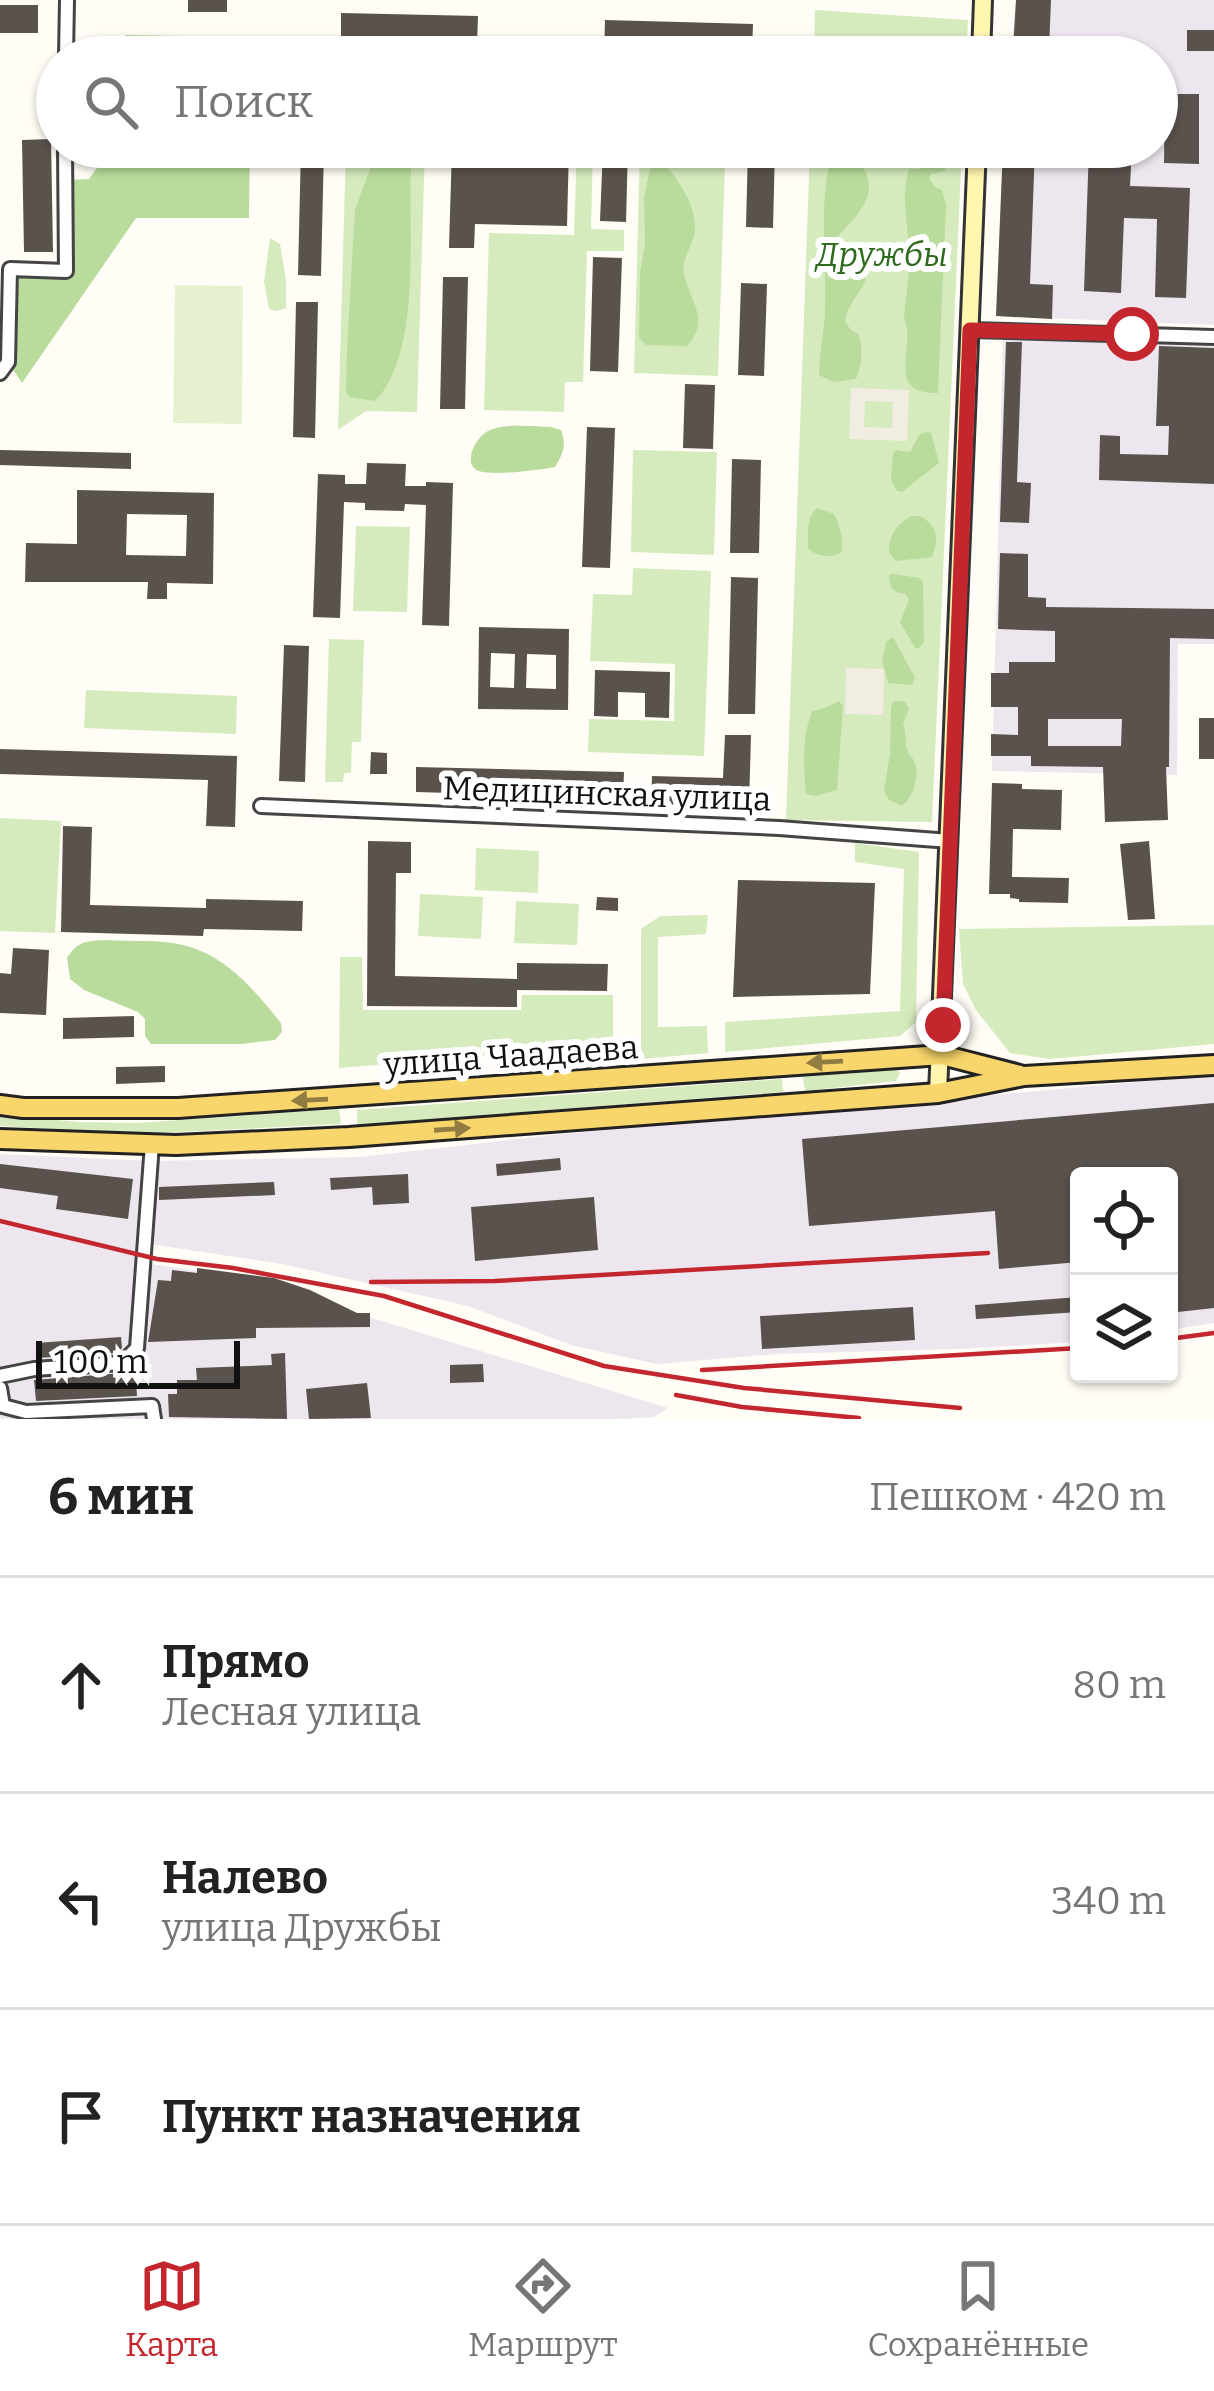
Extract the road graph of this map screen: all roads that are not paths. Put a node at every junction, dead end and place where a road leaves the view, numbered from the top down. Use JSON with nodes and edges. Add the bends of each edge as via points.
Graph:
{"nodes":[{"id":1,"x":67,"y":0,"type":"edge"},
{"id":2,"x":983,"y":0,"type":"edge"},
{"id":3,"x":66,"y":36,"type":"edge"},
{"id":4,"x":982,"y":36,"type":"edge"},
{"id":5,"x":65,"y":168,"type":"edge"},
{"id":6,"x":976,"y":168,"type":"edge"},
{"id":7,"x":970,"y":330,"type":"junction"},
{"id":8,"x":1214,"y":337,"type":"edge"},
{"id":9,"x":0,"y":373,"type":"edge"},
{"id":10,"x":260,"y":806,"type":"dead end"},
{"id":11,"x":950,"y":842,"type":"junction"},
{"id":12,"x":942,"y":1055,"type":"junction"},
{"id":13,"x":1214,"y":1065,"type":"edge"},
{"id":14,"x":1024,"y":1076,"type":"junction"},
{"id":15,"x":938,"y":1093,"type":"junction"},
{"id":16,"x":0,"y":1105,"type":"edge"},
{"id":17,"x":0,"y":1139,"type":"edge"},
{"id":18,"x":152,"y":1144,"type":"junction"},
{"id":19,"x":0,"y":1376,"type":"edge"},
{"id":20,"x":0,"y":1388,"type":"edge"},
{"id":21,"x":154,"y":1419,"type":"edge"}],
"edges":[{"from":1,"to":3,"type":"street"},
{"from":2,"to":4,"type":"main road"},
{"from":5,"to":9,"type":"street","via":[[66,271],[10,269],[8,362]]},
{"from":6,"to":7,"type":"main road"},
{"from":7,"to":8,"type":"street"},
{"from":7,"to":11,"type":"main road"},
{"from":10,"to":11,"type":"street","name":"Медицинская улица"},
{"from":11,"to":12,"type":"main road"},
{"from":12,"to":14,"type":"main road","name":"улица Чаадаева"},
{"from":12,"to":15,"type":"main road"},
{"from":12,"to":16,"type":"main road","name":"улица Чаадаева","one_way":true,"via":[[178,1108]]},
{"from":13,"to":14,"type":"main road","name":"улица Чаадаева"},
{"from":14,"to":15,"type":"main road","name":"улица Чаадаева"},
{"from":18,"to":15,"type":"main road","name":"улица Чаадаева","one_way":true},
{"from":17,"to":18,"type":"main road","name":"улица Чаадаева"},
{"from":18,"to":19,"type":"street","via":[[137,1348],[122,1363]]},
{"from":20,"to":21,"type":"street","via":[[3,1406],[26,1412],[152,1406]]}]}
